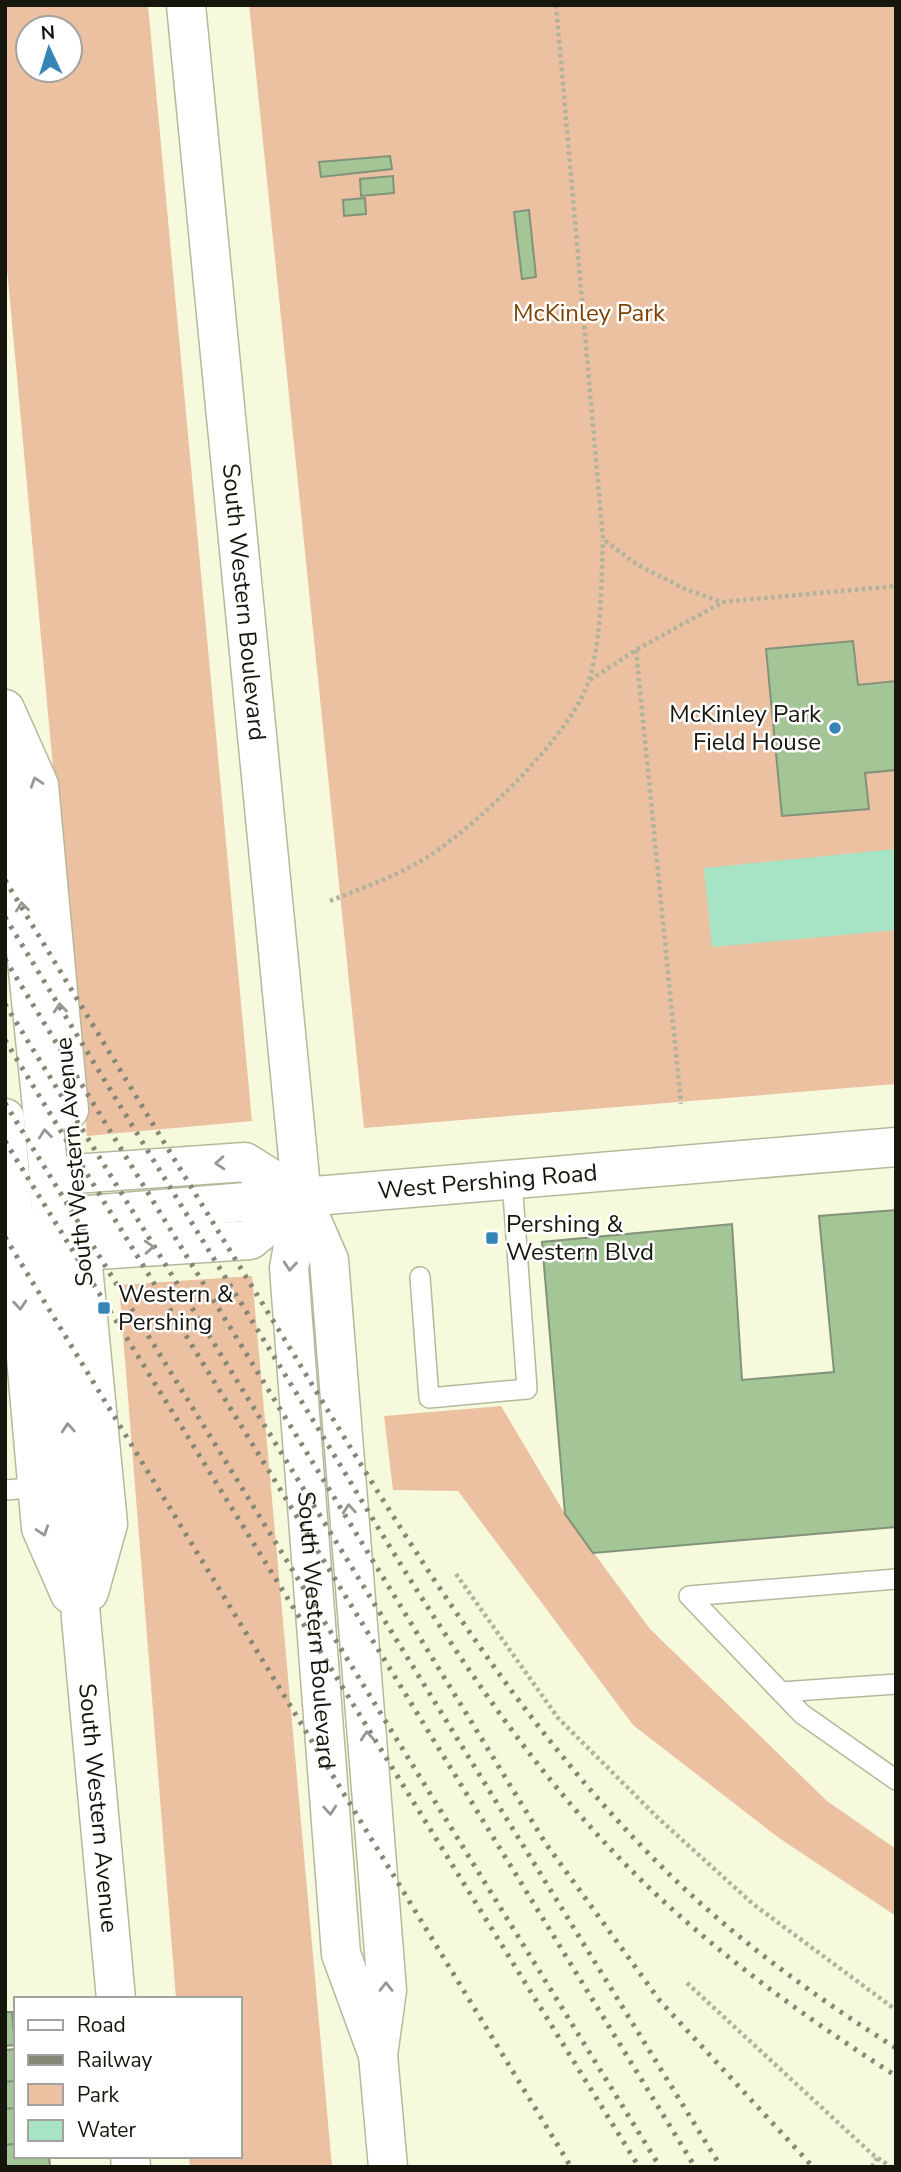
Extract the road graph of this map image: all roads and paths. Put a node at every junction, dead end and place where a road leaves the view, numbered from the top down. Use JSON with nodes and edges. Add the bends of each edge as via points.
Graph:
{"nodes":[{"id":1,"x":186,"y":5,"type":"edge"},
{"id":2,"x":556,"y":5,"type":"edge"},
{"id":3,"x":603,"y":539,"type":"junction"},
{"id":4,"x":896,"y":586,"type":"edge"},
{"id":5,"x":722,"y":602,"type":"junction"},
{"id":6,"x":636,"y":650,"type":"junction"},
{"id":7,"x":589,"y":681,"type":"junction"},
{"id":8,"x":5,"y":709,"type":"edge"},
{"id":9,"x":5,"y":747,"type":"edge"},
{"id":10,"x":330,"y":901,"type":"dead end"},
{"id":11,"x":681,"y":1104,"type":"dead end"},
{"id":12,"x":5,"y":1118,"type":"edge"},
{"id":13,"x":896,"y":1147,"type":"edge"},
{"id":14,"x":512,"y":1180,"type":"junction"},
{"id":15,"x":302,"y":1198,"type":"junction"},
{"id":16,"x":67,"y":1215,"type":"junction"},
{"id":17,"x":9,"y":1221,"type":"edge"},
{"id":18,"x":420,"y":1277,"type":"dead end"},
{"id":19,"x":38,"y":1488,"type":"edge"},
{"id":20,"x":456,"y":1574,"type":"dead end"},
{"id":21,"x":896,"y":1579,"type":"edge"},
{"id":22,"x":81,"y":1618,"type":"junction"},
{"id":23,"x":896,"y":1684,"type":"edge"},
{"id":24,"x":781,"y":1692,"type":"junction"},
{"id":25,"x":896,"y":1780,"type":"edge"},
{"id":26,"x":687,"y":1983,"type":"dead end"},
{"id":27,"x":116,"y":1997,"type":"edge"},
{"id":28,"x":896,"y":2010,"type":"edge"},
{"id":29,"x":877,"y":2158,"type":"junction"},
{"id":30,"x":388,"y":2167,"type":"edge"},
{"id":31,"x":872,"y":2167,"type":"edge"},
{"id":32,"x":891,"y":2167,"type":"edge"}],
"edges":[{"from":1,"to":15,"type":"main road","name":"South Western Boulevard"},
{"from":2,"to":3,"type":"path"},
{"from":3,"to":5,"type":"path","via":[[636,564]]},
{"from":3,"to":7,"type":"path","via":[[599,634]]},
{"from":4,"to":5,"type":"path"},
{"from":5,"to":6,"type":"path"},
{"from":6,"to":7,"type":"path"},
{"from":6,"to":11,"type":"path"},
{"from":7,"to":10,"type":"path","via":[[561,731],[467,830],[429,856]]},
{"from":16,"to":8,"type":"main road","name":"South Western Avenue","one_way":true,"via":[[39,785]]},
{"from":16,"to":9,"type":"main road","name":"South Western Avenue","one_way":true},
{"from":12,"to":17,"type":"main road","name":"South Western Avenue"},
{"from":13,"to":14,"type":"main road","name":"West Pershing Road"},
{"from":14,"to":15,"type":"main road","name":"West Pershing Road"},
{"from":14,"to":18,"type":"lane","via":[[527,1389],[429,1398]]},
{"from":16,"to":15,"type":"main road","one_way":true,"via":[[250,1240]]},
{"from":15,"to":16,"type":"main road","via":[[244,1162]]},
{"from":15,"to":30,"type":"main road","name":"South Western Boulevard","via":[[329,1259],[387,1990],[378,2055]]},
{"from":16,"to":17,"type":"main road"},
{"from":19,"to":16,"type":"main road","name":"South Western Avenue","one_way":true},
{"from":16,"to":22,"type":"main road","name":"South Western Avenue","via":[[108,1524]]},
{"from":17,"to":19,"type":"main road","name":"South Western Avenue","one_way":true},
{"from":19,"to":22,"type":"main road","name":"South Western Avenue"},
{"from":20,"to":28,"type":"path","via":[[558,1718],[753,1904]]},
{"from":21,"to":24,"type":"lane","via":[[689,1595]]},
{"from":22,"to":27,"type":"main road","name":"South Western Avenue"},
{"from":23,"to":24,"type":"lane"},
{"from":24,"to":25,"type":"lane","via":[[802,1714]]},
{"from":26,"to":29,"type":"path"},
{"from":29,"to":31,"type":"path"},
{"from":29,"to":32,"type":"path"}]}
